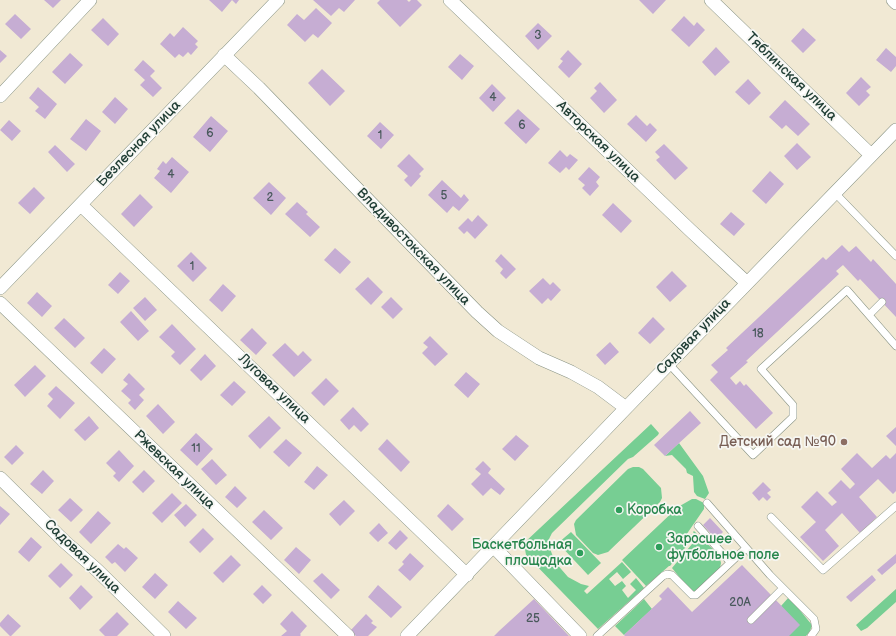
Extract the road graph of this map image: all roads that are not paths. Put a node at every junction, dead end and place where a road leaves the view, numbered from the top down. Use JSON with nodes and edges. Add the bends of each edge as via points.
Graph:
{"nodes":[{"id":1,"x":90,"y":0,"type":"edge"},
{"id":2,"x":278,"y":0,"type":"edge"},
{"id":3,"x":450,"y":0,"type":"edge"},
{"id":4,"x":711,"y":0,"type":"edge"},
{"id":5,"x":893,"y":0,"type":"edge"},
{"id":6,"x":896,"y":3,"type":"edge"},
{"id":7,"x":224,"y":55,"type":"junction"},
{"id":8,"x":0,"y":96,"type":"edge"},
{"id":9,"x":896,"y":130,"type":"edge"},
{"id":10,"x":871,"y":155,"type":"junction"},
{"id":11,"x":835,"y":193,"type":"junction"},
{"id":12,"x":81,"y":205,"type":"junction"},
{"id":13,"x":896,"y":256,"type":"edge"},
{"id":14,"x":748,"y":282,"type":"junction"},
{"id":15,"x":0,"y":288,"type":"edge"},
{"id":16,"x":882,"y":302,"type":"dead end"},
{"id":17,"x":0,"y":303,"type":"edge"},
{"id":18,"x":869,"y":315,"type":"junction"},
{"id":19,"x":896,"y":346,"type":"edge"},
{"id":20,"x":669,"y":364,"type":"junction"},
{"id":21,"x":626,"y":408,"type":"junction"},
{"id":22,"x":0,"y":478,"type":"edge"},
{"id":23,"x":707,"y":503,"type":"dead end"},
{"id":24,"x":896,"y":506,"type":"edge"},
{"id":25,"x":771,"y":516,"type":"dead end"},
{"id":26,"x":698,"y":526,"type":"dead end"},
{"id":27,"x":494,"y":546,"type":"junction"},
{"id":28,"x":746,"y":548,"type":"junction"},
{"id":29,"x":730,"y":562,"type":"junction"},
{"id":30,"x":467,"y":574,"type":"junction"},
{"id":31,"x":783,"y":588,"type":"junction"},
{"id":32,"x":751,"y":620,"type":"dead end"},
{"id":33,"x":164,"y":636,"type":"edge"},
{"id":34,"x":348,"y":636,"type":"edge"},
{"id":35,"x":408,"y":636,"type":"edge"},
{"id":36,"x":580,"y":636,"type":"edge"},
{"id":37,"x":597,"y":636,"type":"edge"},
{"id":38,"x":811,"y":636,"type":"edge"}],
"edges":[{"from":1,"to":8,"type":"street"},
{"from":2,"to":7,"type":"street","name":"Безлесная улица"},
{"from":3,"to":14,"type":"street","name":"Авторская улица","via":[[690,230]]},
{"from":4,"to":10,"type":"street","name":"Тяблинская улица"},
{"from":5,"to":6,"type":"street"},
{"from":7,"to":12,"type":"street","name":"Безлесная улица"},
{"from":7,"to":21,"type":"street","name":"Владивостокская улица","via":[[498,331],[539,358],[571,372],[598,388]]},
{"from":9,"to":10,"type":"street","name":"Садовая улица"},
{"from":10,"to":11,"type":"street","name":"Садовая улица"},
{"from":11,"to":13,"type":"lane"},
{"from":11,"to":14,"type":"street","name":"Садовая улица"},
{"from":12,"to":15,"type":"street","name":"Безлесная улица"},
{"from":12,"to":30,"type":"street","name":"Луговая улица"},
{"from":14,"to":20,"type":"street","name":"Садовая улица"},
{"from":16,"to":18,"type":"lane"},
{"from":17,"to":34,"type":"street","name":"Ржевская улица"},
{"from":18,"to":19,"type":"lane"},
{"from":18,"to":20,"type":"lane","via":[[847,290],[761,369],[793,405],[793,417],[753,455]]},
{"from":20,"to":21,"type":"street","name":"Садовая улица"},
{"from":21,"to":27,"type":"street","name":"Садовая улица"},
{"from":22,"to":33,"type":"street","name":"Садовая улица"},
{"from":23,"to":28,"type":"lane"},
{"from":24,"to":25,"type":"lane","via":[[823,570]]},
{"from":26,"to":29,"type":"lane"},
{"from":27,"to":30,"type":"street","name":"Садовая улица"},
{"from":27,"to":36,"type":"street"},
{"from":28,"to":29,"type":"lane"},
{"from":28,"to":31,"type":"lane"},
{"from":29,"to":37,"type":"lane","via":[[695,596],[672,575],[663,576]]},
{"from":30,"to":35,"type":"street","name":"Садовая улица"},
{"from":31,"to":32,"type":"lane"},
{"from":31,"to":38,"type":"lane","via":[[814,619],[816,629]]}]}
